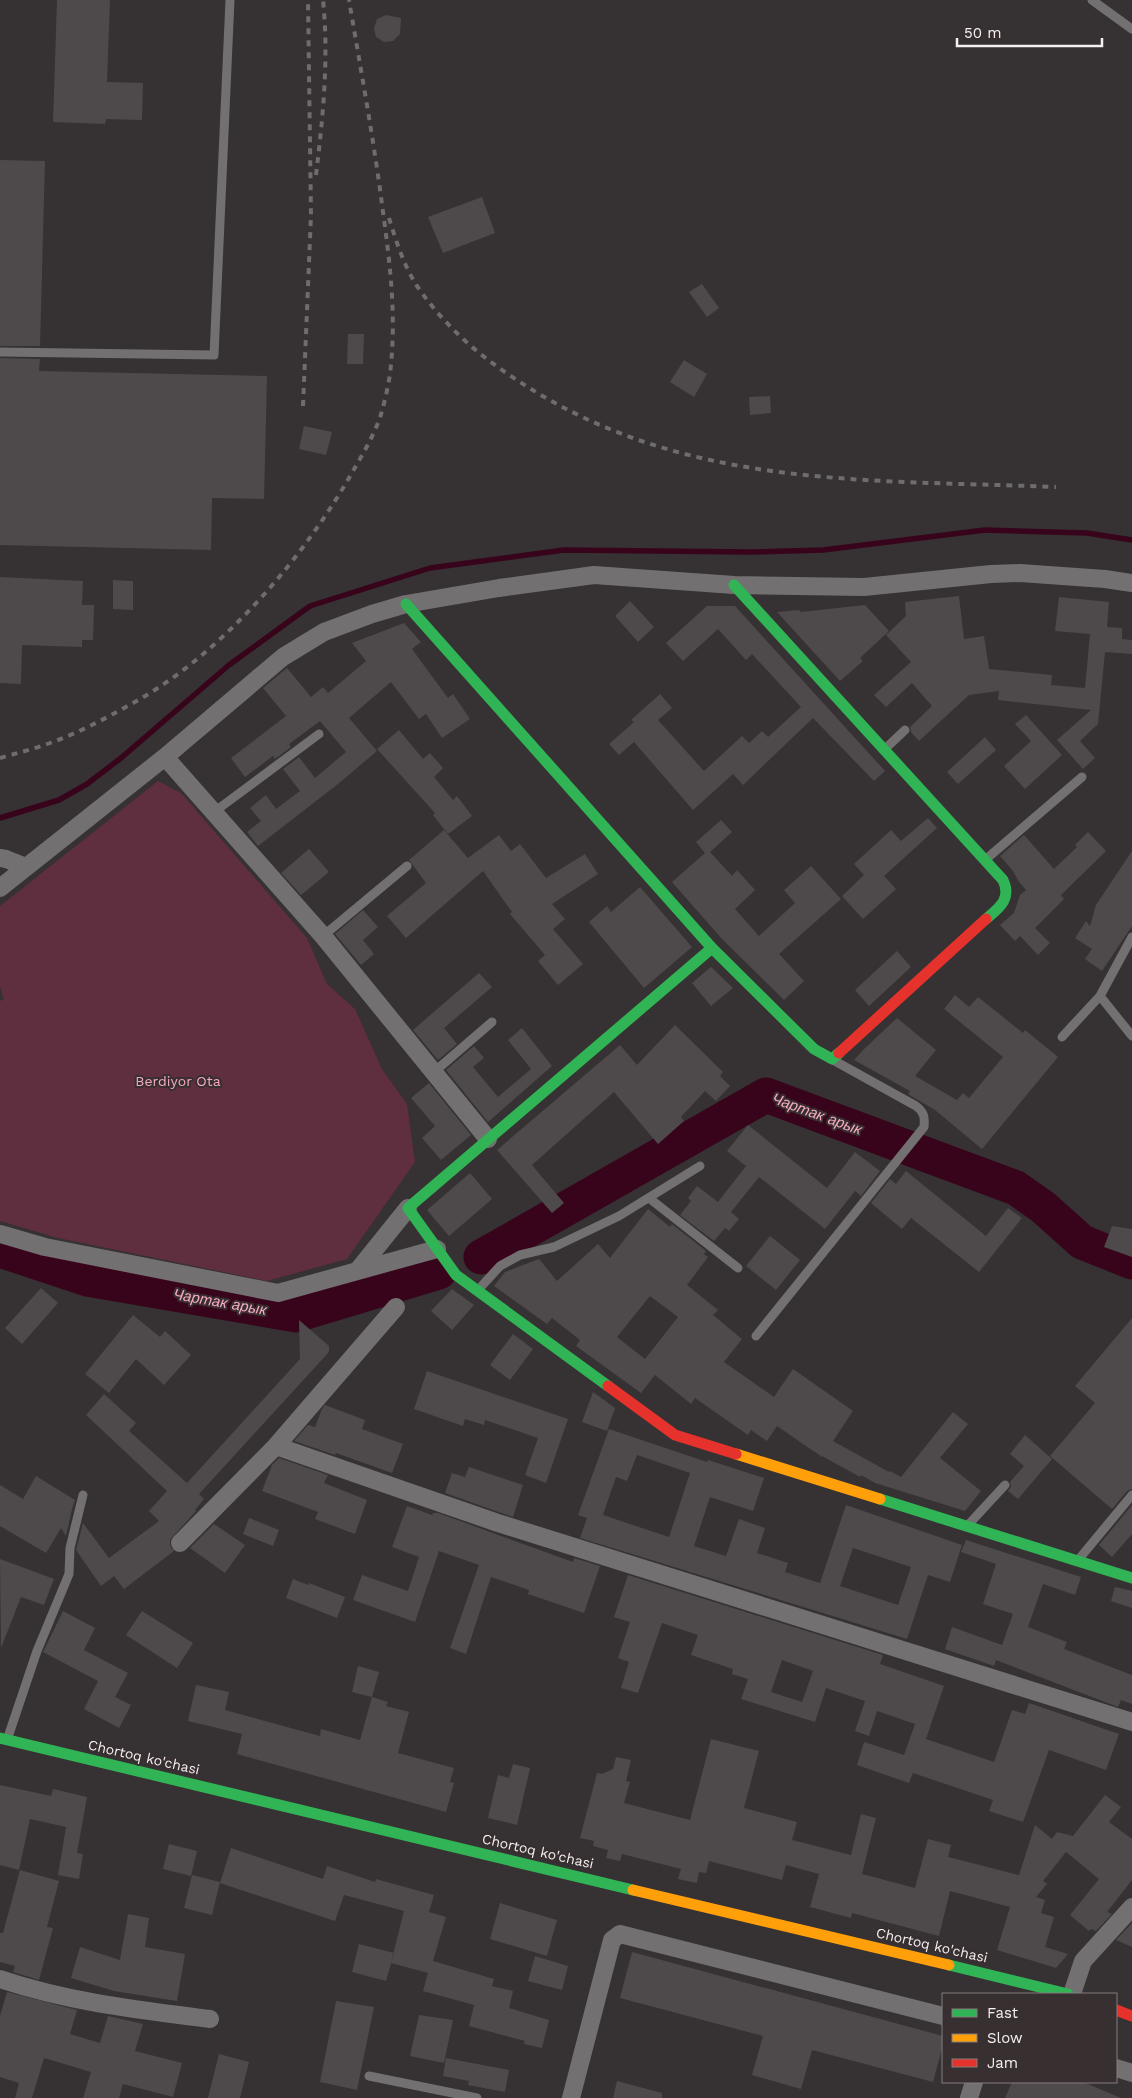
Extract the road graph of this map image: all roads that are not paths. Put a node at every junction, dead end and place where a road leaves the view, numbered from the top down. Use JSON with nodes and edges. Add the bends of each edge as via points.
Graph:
{"nodes":[{"id":1,"x":230,"y":0,"type":"edge"},
{"id":2,"x":1092,"y":0,"type":"edge"},
{"id":3,"x":1132,"y":29,"type":"edge"},
{"id":4,"x":0,"y":352,"type":"edge"},
{"id":5,"x":1132,"y":583,"type":"edge"},
{"id":6,"x":734,"y":585,"type":"junction"},
{"id":7,"x":406,"y":604,"type":"junction"},
{"id":8,"x":905,"y":730,"type":"dead end"},
{"id":9,"x":319,"y":734,"type":"dead end"},
{"id":10,"x":884,"y":750,"type":"junction"},
{"id":11,"x":165,"y":757,"type":"junction"},
{"id":12,"x":1082,"y":776,"type":"dead end"},
{"id":13,"x":214,"y":812,"type":"junction"},
{"id":14,"x":0,"y":858,"type":"edge"},
{"id":15,"x":985,"y":860,"type":"junction"},
{"id":16,"x":407,"y":866,"type":"dead end"},
{"id":17,"x":26,"y":867,"type":"junction"},
{"id":18,"x":0,"y":888,"type":"edge"},
{"id":19,"x":323,"y":936,"type":"junction"},
{"id":20,"x":1132,"y":937,"type":"edge"},
{"id":21,"x":712,"y":948,"type":"junction"},
{"id":22,"x":1100,"y":996,"type":"junction"},
{"id":23,"x":492,"y":1022,"type":"dead end"},
{"id":24,"x":1132,"y":1036,"type":"edge"},
{"id":25,"x":1062,"y":1037,"type":"dead end"},
{"id":26,"x":832,"y":1059,"type":"junction"},
{"id":27,"x":434,"y":1072,"type":"junction"},
{"id":28,"x":488,"y":1139,"type":"junction"},
{"id":29,"x":700,"y":1166,"type":"dead end"},
{"id":30,"x":649,"y":1198,"type":"junction"},
{"id":31,"x":408,"y":1208,"type":"junction"},
{"id":32,"x":0,"y":1234,"type":"edge"},
{"id":33,"x":437,"y":1249,"type":"junction"},
{"id":34,"x":738,"y":1268,"type":"dead end"},
{"id":35,"x":359,"y":1269,"type":"junction"},
{"id":36,"x":478,"y":1291,"type":"junction"},
{"id":37,"x":396,"y":1307,"type":"dead end"},
{"id":38,"x":756,"y":1336,"type":"dead end"},
{"id":39,"x":276,"y":1446,"type":"junction"},
{"id":40,"x":1006,"y":1485,"type":"dead end"},
{"id":41,"x":83,"y":1495,"type":"dead end"},
{"id":42,"x":1132,"y":1495,"type":"edge"},
{"id":43,"x":968,"y":1526,"type":"junction"},
{"id":44,"x":180,"y":1544,"type":"dead end"},
{"id":45,"x":1077,"y":1561,"type":"junction"},
{"id":46,"x":1132,"y":1578,"type":"edge"},
{"id":47,"x":1132,"y":1722,"type":"edge"},
{"id":48,"x":4,"y":1739,"type":"edge"},
{"id":49,"x":1132,"y":1907,"type":"edge"},
{"id":50,"x":0,"y":1979,"type":"edge"},
{"id":51,"x":1002,"y":1986,"type":"edge"},
{"id":52,"x":1060,"y":1993,"type":"edge"},
{"id":53,"x":1072,"y":1993,"type":"edge"},
{"id":54,"x":1117,"y":2010,"type":"edge"},
{"id":55,"x":942,"y":2016,"type":"edge"},
{"id":56,"x":1132,"y":2016,"type":"edge"},
{"id":57,"x":210,"y":2018,"type":"dead end"},
{"id":58,"x":1117,"y":2068,"type":"edge"},
{"id":59,"x":1132,"y":2073,"type":"edge"},
{"id":60,"x":369,"y":2076,"type":"dead end"},
{"id":61,"x":974,"y":2083,"type":"edge"},
{"id":62,"x":476,"y":2098,"type":"edge"},
{"id":63,"x":571,"y":2098,"type":"edge"},
{"id":64,"x":969,"y":2098,"type":"edge"}],
"edges":[{"from":1,"to":4,"type":"lane","via":[[214,355]]},
{"from":2,"to":3,"type":"lane"},
{"from":5,"to":6,"type":"street","via":[[1020,573],[864,587]]},
{"from":6,"to":7,"type":"street","via":[[594,575]]},
{"from":6,"to":10,"type":"street"},
{"from":7,"to":11,"type":"street","via":[[340,626],[297,648]]},
{"from":7,"to":21,"type":"street"},
{"from":8,"to":10,"type":"lane"},
{"from":9,"to":13,"type":"lane"},
{"from":10,"to":15,"type":"street"},
{"from":11,"to":13,"type":"street"},
{"from":11,"to":17,"type":"street"},
{"from":12,"to":15,"type":"lane"},
{"from":13,"to":19,"type":"street"},
{"from":14,"to":17,"type":"street"},
{"from":15,"to":26,"type":"street","via":[[1007,888],[1004,902]]},
{"from":16,"to":19,"type":"lane"},
{"from":17,"to":18,"type":"street"},
{"from":19,"to":27,"type":"street"},
{"from":20,"to":22,"type":"lane"},
{"from":21,"to":26,"type":"street","via":[[814,1048]]},
{"from":21,"to":28,"type":"street"},
{"from":22,"to":24,"type":"lane"},
{"from":22,"to":25,"type":"lane"},
{"from":23,"to":27,"type":"lane"},
{"from":26,"to":38,"type":"lane","via":[[916,1106],[922,1111],[924,1127]]},
{"from":27,"to":28,"type":"street"},
{"from":28,"to":31,"type":"street"},
{"from":29,"to":30,"type":"lane"},
{"from":30,"to":34,"type":"lane"},
{"from":30,"to":36,"type":"lane","via":[[554,1247],[520,1255],[500,1266]]},
{"from":31,"to":33,"type":"street"},
{"from":31,"to":35,"type":"street"},
{"from":32,"to":35,"type":"street","via":[[45,1247],[278,1293]]},
{"from":33,"to":35,"type":"street"},
{"from":33,"to":36,"type":"street","via":[[456,1275]]},
{"from":36,"to":43,"type":"street","via":[[675,1435]]},
{"from":37,"to":39,"type":"street"},
{"from":39,"to":44,"type":"street"},
{"from":39,"to":47,"type":"street","via":[[498,1523]]},
{"from":40,"to":43,"type":"lane"},
{"from":41,"to":48,"type":"lane","via":[[70,1548],[69,1574]]},
{"from":42,"to":45,"type":"lane"},
{"from":43,"to":45,"type":"street"},
{"from":45,"to":46,"type":"street"},
{"from":48,"to":51,"type":"street","name":"Chortoq ko'chasi"},
{"from":49,"to":53,"type":"street","via":[[1083,1962]]},
{"from":50,"to":57,"type":"street","via":[[115,2008]]},
{"from":51,"to":52,"type":"street","name":"Chortoq ko'chasi"},
{"from":54,"to":56,"type":"street"},
{"from":55,"to":63,"type":"street","via":[[620,1934],[612,1940]]},
{"from":58,"to":59,"type":"street"},
{"from":60,"to":62,"type":"lane"},
{"from":61,"to":64,"type":"street"}]}
